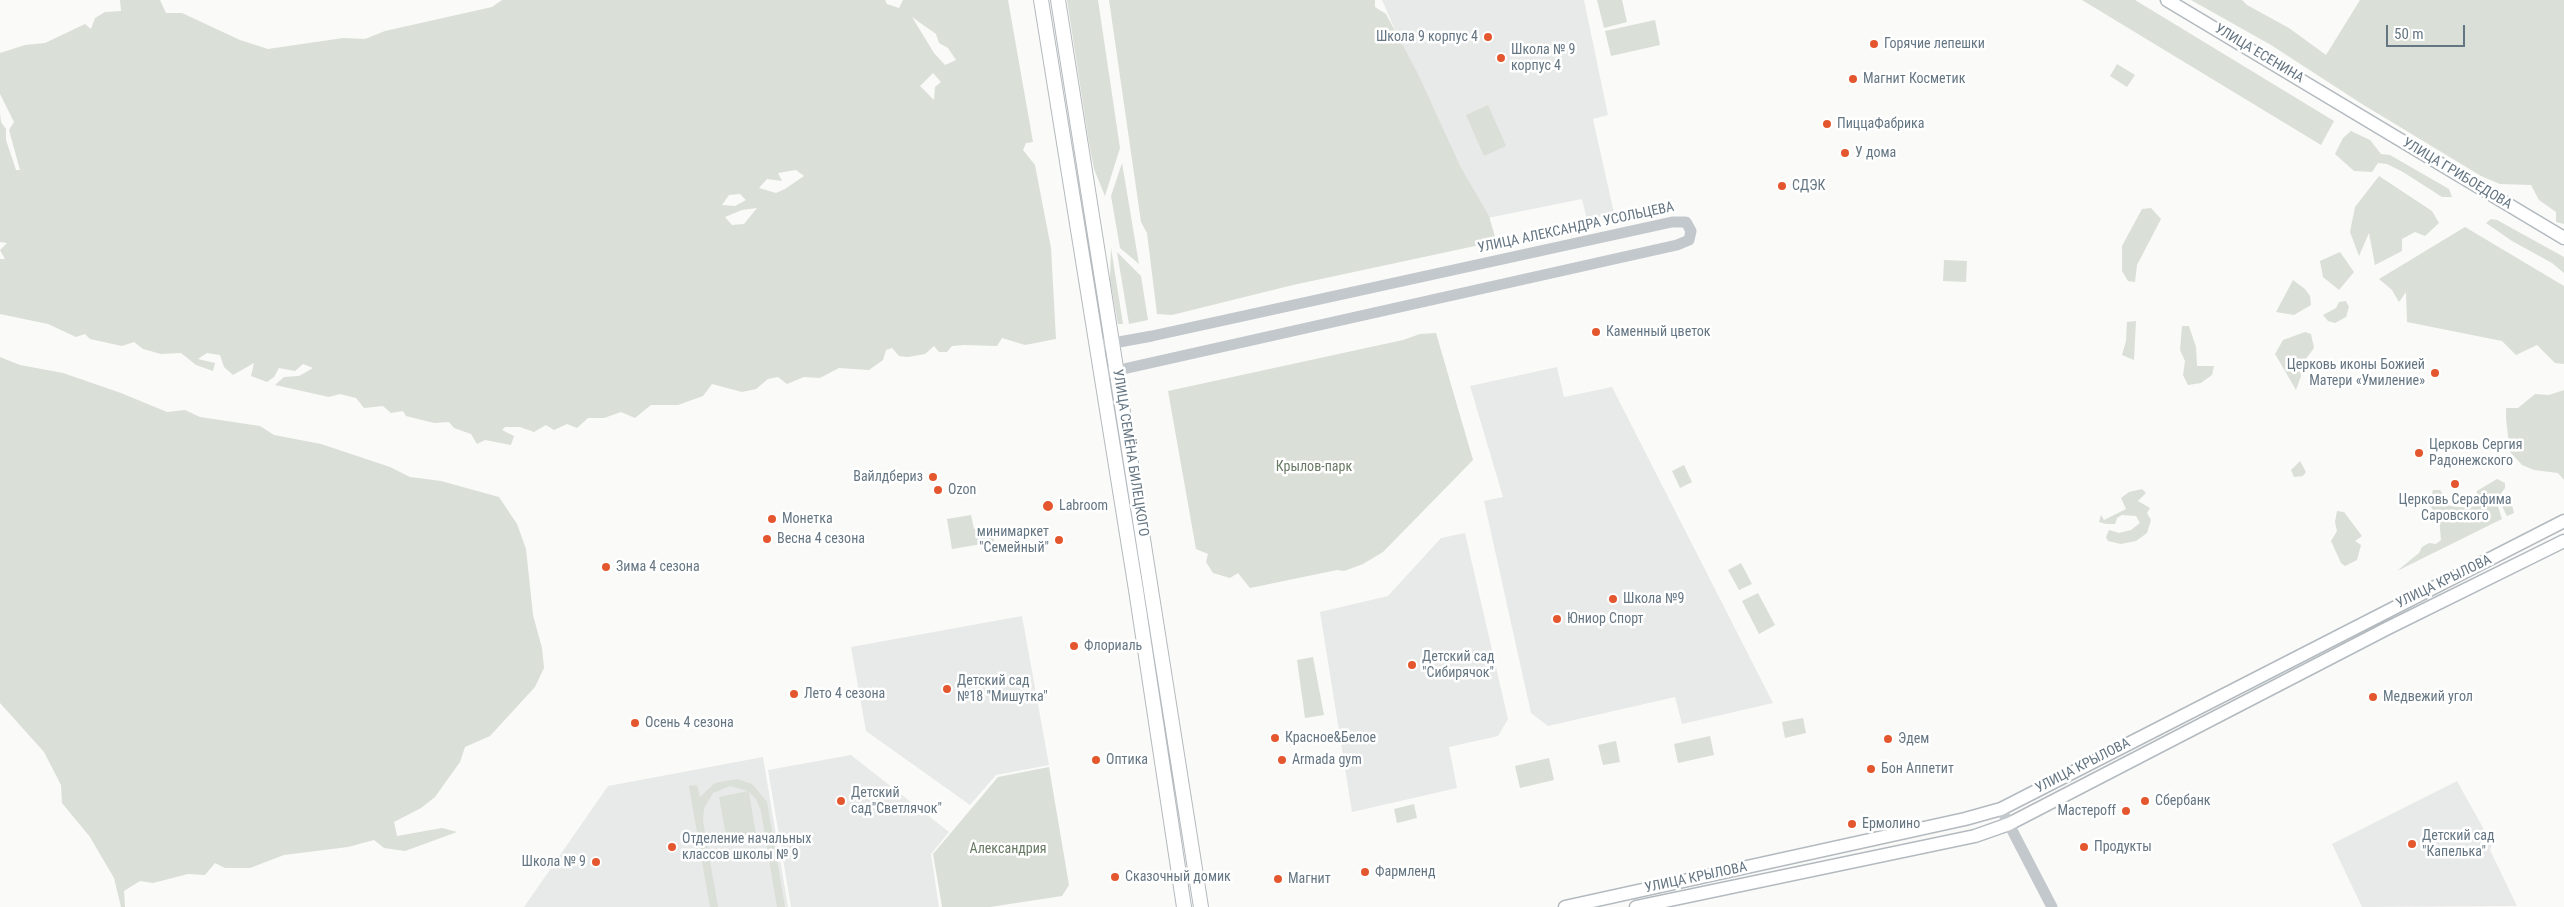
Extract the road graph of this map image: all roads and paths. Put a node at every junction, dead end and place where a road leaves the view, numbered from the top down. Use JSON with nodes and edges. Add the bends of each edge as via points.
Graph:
{"nodes":[{"id":1,"x":1041,"y":0,"type":"edge"},
{"id":2,"x":1058,"y":0,"type":"edge"},
{"id":3,"x":2166,"y":0,"type":"edge"},
{"id":4,"x":2351,"y":109,"type":"joint"},
{"id":5,"x":2564,"y":238,"type":"edge"},
{"id":6,"x":1112,"y":343,"type":"junction"},
{"id":7,"x":1097,"y":346,"type":"junction"},
{"id":8,"x":1116,"y":370,"type":"junction"},
{"id":9,"x":1101,"y":374,"type":"junction"},
{"id":10,"x":2564,"y":522,"type":"edge"},
{"id":11,"x":2564,"y":541,"type":"edge"},
{"id":12,"x":2001,"y":809,"type":"junction"},
{"id":13,"x":2009,"y":824,"type":"junction"},
{"id":14,"x":1184,"y":907,"type":"edge"},
{"id":15,"x":1201,"y":907,"type":"edge"},
{"id":16,"x":1565,"y":907,"type":"edge"},
{"id":17,"x":1636,"y":907,"type":"edge"},
{"id":18,"x":2052,"y":907,"type":"edge"}],
"edges":[{"from":1,"to":7,"type":"main road","name":"УЛИЦА СЕМЁНА БИЛЕЦКОГО"},
{"from":2,"to":6,"type":"main road","name":"УЛИЦА СЕМЁНА БИЛЕЦКОГО"},
{"from":3,"to":4,"type":"main road","name":"УЛИЦА ЕСЕНИНА"},
{"from":4,"to":5,"type":"main road","name":"УЛИЦА ГРИБОЕДОВА"},
{"from":6,"to":7,"type":"street","name":"УЛИЦА АЛЕКСАНДРА УСОЛЬЦЕВА"},
{"from":6,"to":8,"type":"main road","name":"УЛИЦА СЕМЁНА БИЛЕЦКОГО"},
{"from":6,"to":8,"type":"street","name":"УЛИЦА АЛЕКСАНДРА УСОЛЬЦЕВА","via":[[1672,222],[1686,222],[1691,231],[1689,240],[1677,245]]},
{"from":7,"to":9,"type":"main road","name":"УЛИЦА СЕМЁНА БИЛЕЦКОГО"},
{"from":8,"to":9,"type":"street","name":"УЛИЦА АЛЕКСАНДРА УСОЛЬЦЕВА"},
{"from":8,"to":15,"type":"main road","name":"УЛИЦА СЕМЁНА БИЛЕЦКОГО"},
{"from":9,"to":14,"type":"main road","name":"УЛИЦА СЕМЁНА БИЛЕЦКОГО"},
{"from":10,"to":12,"type":"main road","name":"УЛИЦА КРЫЛОВА"},
{"from":11,"to":13,"type":"main road","name":"УЛИЦА КРЫЛОВА"},
{"from":12,"to":13,"type":"street"},
{"from":12,"to":16,"type":"main road","name":"УЛИЦА КРЫЛОВА"},
{"from":13,"to":17,"type":"main road","name":"УЛИЦА КРЫЛОВА","via":[[1975,836]]},
{"from":13,"to":18,"type":"street"}]}
